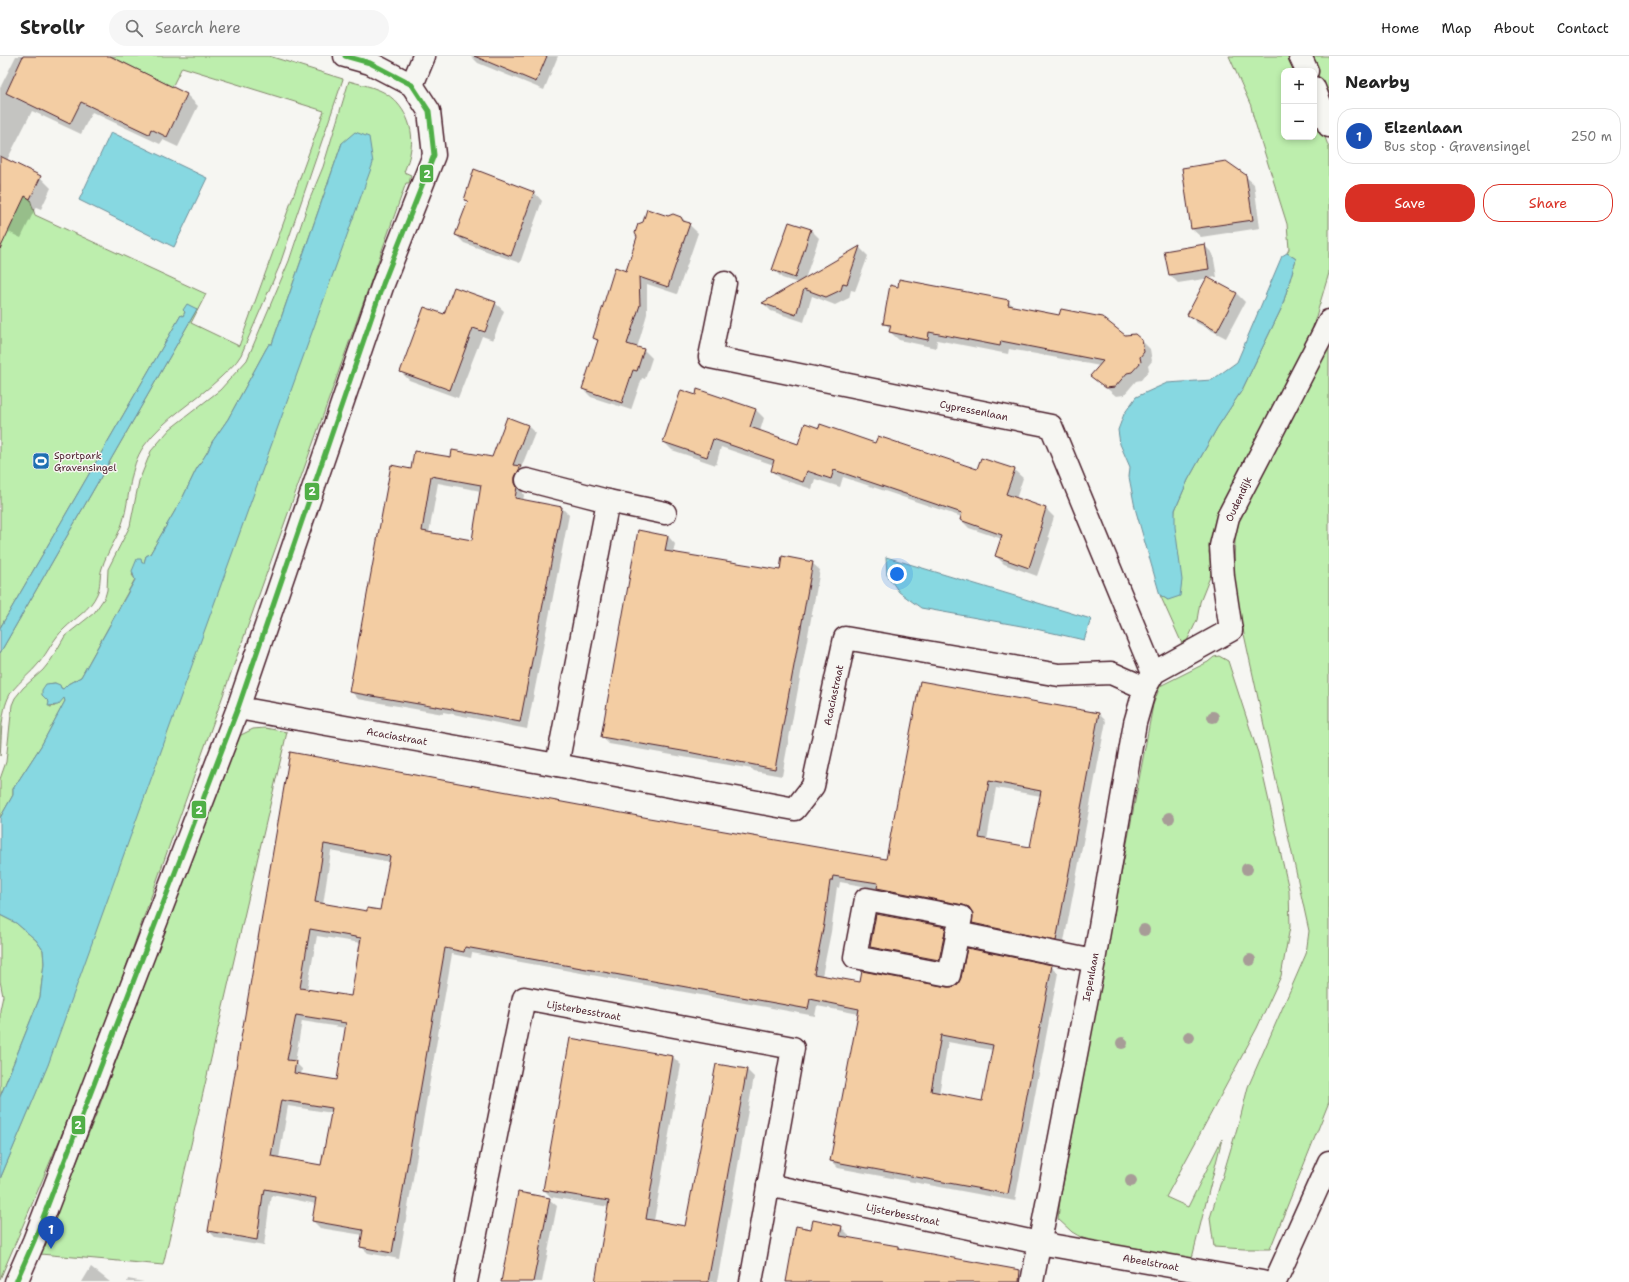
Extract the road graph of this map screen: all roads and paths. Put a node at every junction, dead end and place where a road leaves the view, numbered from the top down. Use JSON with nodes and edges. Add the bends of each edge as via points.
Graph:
{"nodes":[{"id":1,"x":345,"y":56,"type":"edge"},
{"id":2,"x":424,"y":56,"type":"edge"},
{"id":3,"x":1300,"y":56,"type":"edge"},
{"id":4,"x":1306,"y":68,"type":"edge"},
{"id":5,"x":412,"y":84,"type":"junction"},
{"id":6,"x":1317,"y":96,"type":"edge"},
{"id":7,"x":1329,"y":126,"type":"edge"},
{"id":8,"x":726,"y":283,"type":"dead end"},
{"id":9,"x":1329,"y":321,"type":"edge"},
{"id":10,"x":527,"y":480,"type":"dead end"},
{"id":11,"x":608,"y":501,"type":"junction"},
{"id":12,"x":665,"y":513,"type":"dead end"},
{"id":13,"x":1149,"y":681,"type":"junction"},
{"id":14,"x":238,"y":708,"type":"junction"},
{"id":15,"x":557,"y":765,"type":"junction"},
{"id":16,"x":957,"y":933,"type":"junction"},
{"id":17,"x":1094,"y":961,"type":"junction"},
{"id":18,"x":1329,"y":1162,"type":"edge"},
{"id":19,"x":768,"y":1185,"type":"junction"},
{"id":20,"x":1039,"y":1243,"type":"junction"},
{"id":21,"x":16,"y":1282,"type":"edge"},
{"id":22,"x":466,"y":1282,"type":"edge"},
{"id":23,"x":751,"y":1282,"type":"edge"},
{"id":24,"x":1032,"y":1282,"type":"edge"},
{"id":25,"x":1262,"y":1282,"type":"edge"},
{"id":26,"x":1275,"y":1282,"type":"edge"}],
"edges":[{"from":1,"to":5,"type":"street","via":[[370,63]]},
{"from":2,"to":5,"type":"street"},
{"from":3,"to":4,"type":"street"},
{"from":5,"to":14,"type":"street","via":[[429,111],[434,155],[383,284]]},
{"from":6,"to":7,"type":"street"},
{"from":8,"to":13,"type":"street","name":"Cypressenlaan","via":[[710,357],[1051,426]]},
{"from":9,"to":13,"type":"street","name":"Oudendijk","via":[[1228,517],[1221,546],[1231,630]]},
{"from":10,"to":11,"type":"street"},
{"from":11,"to":12,"type":"street"},
{"from":11,"to":15,"type":"street"},
{"from":13,"to":15,"type":"street","name":"Acaciastraat","via":[[1111,673],[1059,675],[845,638],[813,786],[795,809]]},
{"from":13,"to":17,"type":"street","name":"Iepenlaan","via":[[1135,723]]},
{"from":14,"to":15,"type":"street","name":"Acaciastraat"},
{"from":14,"to":21,"type":"street"},
{"from":16,"to":16,"type":"street","via":[[950,975],[855,957],[866,899],[961,917]]},
{"from":16,"to":17,"type":"street"},
{"from":17,"to":20,"type":"street","name":"Iepenlaan"},
{"from":18,"to":26,"type":"street"},
{"from":19,"to":20,"type":"street","name":"Lijsterbesstraat"},
{"from":19,"to":22,"type":"street","name":"Lijsterbesstraat","via":[[793,1048],[524,998]]},
{"from":19,"to":23,"type":"street","name":"Lijsterbesstraat"},
{"from":20,"to":24,"type":"street","name":"Iepenlaan"},
{"from":20,"to":25,"type":"street","name":"Abeelstraat"}]}
